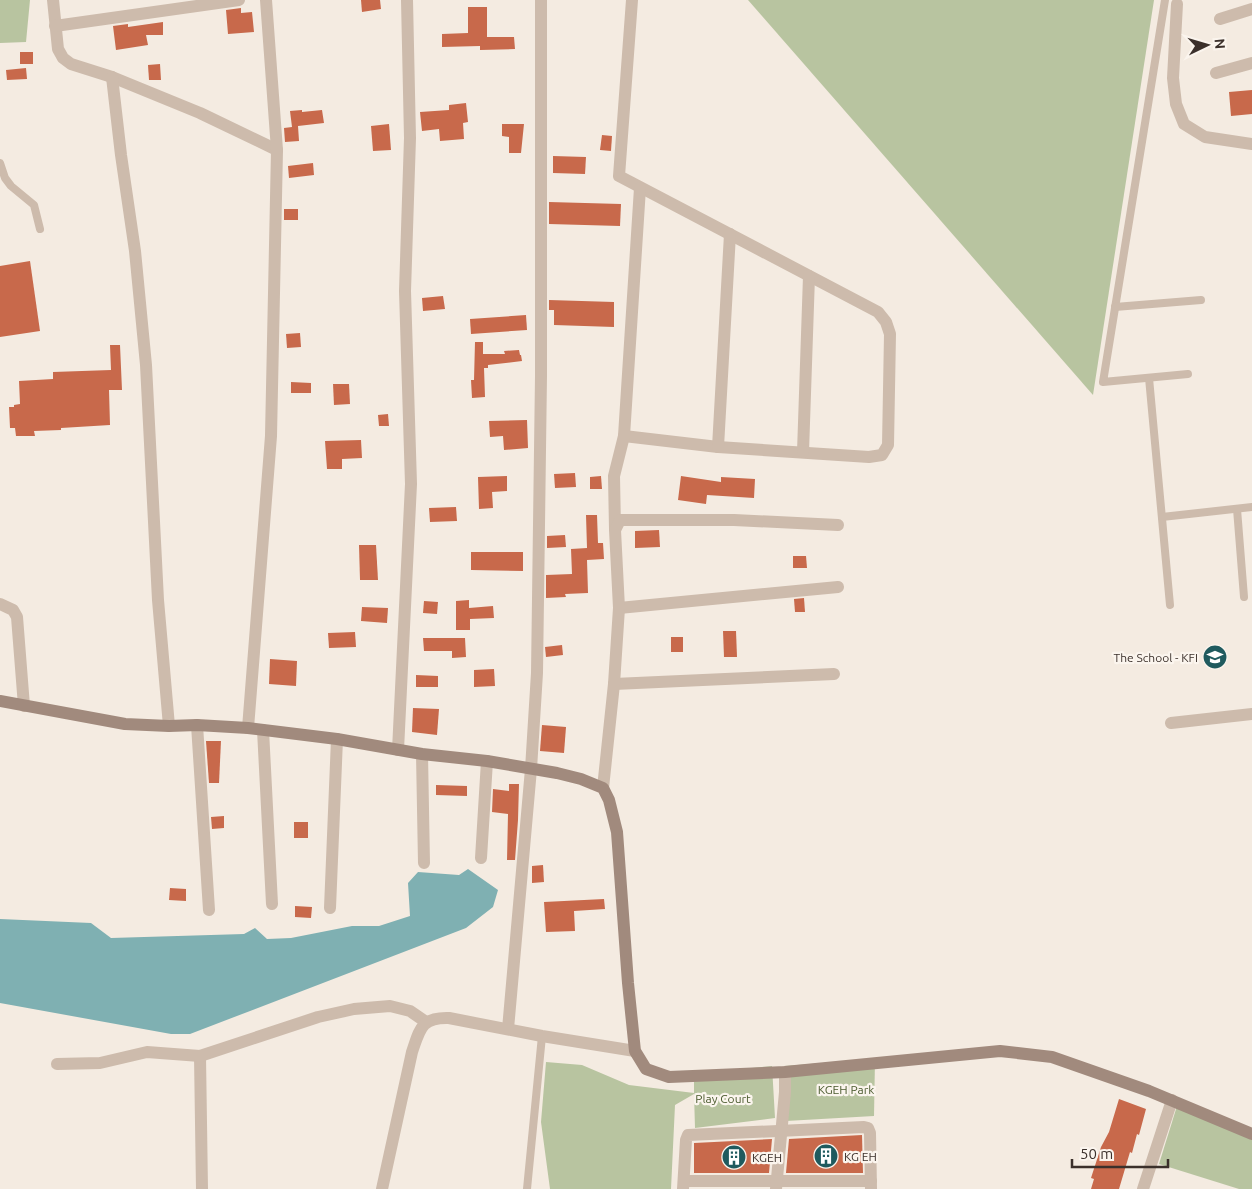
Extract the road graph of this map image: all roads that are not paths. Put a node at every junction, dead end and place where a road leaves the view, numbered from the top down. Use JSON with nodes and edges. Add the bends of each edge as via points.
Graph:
{"nodes":[{"id":1,"x":52,"y":0,"type":"edge"},
{"id":2,"x":240,"y":0,"type":"edge"},
{"id":3,"x":266,"y":0,"type":"edge"},
{"id":4,"x":407,"y":0,"type":"edge"},
{"id":5,"x":541,"y":0,"type":"edge"},
{"id":6,"x":632,"y":0,"type":"edge"},
{"id":7,"x":1165,"y":0,"type":"edge"},
{"id":8,"x":1178,"y":4,"type":"dead end"},
{"id":9,"x":1252,"y":9,"type":"edge"},
{"id":10,"x":1220,"y":19,"type":"dead end"},
{"id":11,"x":54,"y":26,"type":"junction"},
{"id":12,"x":1252,"y":62,"type":"edge"},
{"id":13,"x":1216,"y":73,"type":"dead end"},
{"id":14,"x":112,"y":77,"type":"junction"},
{"id":15,"x":1252,"y":144,"type":"edge"},
{"id":16,"x":278,"y":150,"type":"junction"},
{"id":17,"x":0,"y":163,"type":"edge"},
{"id":18,"x":640,"y":188,"type":"junction"},
{"id":19,"x":40,"y":229,"type":"dead end"},
{"id":20,"x":730,"y":234,"type":"junction"},
{"id":21,"x":809,"y":276,"type":"junction"},
{"id":22,"x":1201,"y":300,"type":"dead end"},
{"id":23,"x":1115,"y":306,"type":"junction"},
{"id":24,"x":1188,"y":374,"type":"dead end"},
{"id":25,"x":1149,"y":378,"type":"junction"},
{"id":26,"x":624,"y":436,"type":"junction"},
{"id":27,"x":718,"y":447,"type":"junction"},
{"id":28,"x":803,"y":452,"type":"junction"},
{"id":29,"x":1252,"y":508,"type":"edge"},
{"id":30,"x":1237,"y":509,"type":"junction"},
{"id":31,"x":1162,"y":517,"type":"junction"},
{"id":32,"x":838,"y":525,"type":"dead end"},
{"id":33,"x":615,"y":530,"type":"junction"},
{"id":34,"x":838,"y":587,"type":"dead end"},
{"id":35,"x":1244,"y":597,"type":"dead end"},
{"id":36,"x":0,"y":604,"type":"edge"},
{"id":37,"x":1170,"y":605,"type":"dead end"},
{"id":38,"x":619,"y":608,"type":"junction"},
{"id":39,"x":834,"y":674,"type":"dead end"},
{"id":40,"x":614,"y":684,"type":"junction"},
{"id":41,"x":0,"y":701,"type":"edge"},
{"id":42,"x":24,"y":706,"type":"junction"},
{"id":43,"x":1252,"y":714,"type":"edge"},
{"id":44,"x":1171,"y":723,"type":"dead end"},
{"id":45,"x":197,"y":725,"type":"junction"},
{"id":46,"x":169,"y":726,"type":"junction"},
{"id":47,"x":248,"y":728,"type":"junction"},
{"id":48,"x":263,"y":730,"type":"junction"},
{"id":49,"x":337,"y":739,"type":"junction"},
{"id":50,"x":398,"y":750,"type":"junction"},
{"id":51,"x":422,"y":754,"type":"junction"},
{"id":52,"x":487,"y":761,"type":"junction"},
{"id":53,"x":531,"y":769,"type":"junction"},
{"id":54,"x":603,"y":788,"type":"junction"},
{"id":55,"x":481,"y":858,"type":"dead end"},
{"id":56,"x":424,"y":862,"type":"dead end"},
{"id":57,"x":272,"y":904,"type":"dead end"},
{"id":58,"x":330,"y":908,"type":"dead end"},
{"id":59,"x":209,"y":910,"type":"dead end"},
{"id":60,"x":426,"y":1022,"type":"junction"},
{"id":61,"x":508,"y":1029,"type":"junction"},
{"id":62,"x":542,"y":1036,"type":"junction"},
{"id":63,"x":635,"y":1051,"type":"junction"},
{"id":64,"x":200,"y":1056,"type":"junction"},
{"id":65,"x":56,"y":1064,"type":"dead end"},
{"id":66,"x":785,"y":1072,"type":"junction"},
{"id":67,"x":1172,"y":1100,"type":"junction"},
{"id":68,"x":780,"y":1130,"type":"junction"},
{"id":69,"x":1252,"y":1134,"type":"edge"},
{"id":70,"x":683,"y":1185,"type":"edge"},
{"id":71,"x":776,"y":1185,"type":"edge"},
{"id":72,"x":871,"y":1185,"type":"edge"},
{"id":73,"x":1146,"y":1188,"type":"edge"},
{"id":74,"x":202,"y":1189,"type":"edge"},
{"id":75,"x":382,"y":1189,"type":"edge"},
{"id":76,"x":527,"y":1189,"type":"edge"}],
"edges":[{"from":1,"to":11,"type":"street"},
{"from":2,"to":11,"type":"street"},
{"from":3,"to":16,"type":"street"},
{"from":4,"to":50,"type":"street","via":[[410,138],[406,291],[411,484]]},
{"from":5,"to":53,"type":"street","via":[[541,366],[537,673]]},
{"from":6,"to":18,"type":"street","via":[[619,176]]},
{"from":7,"to":23,"type":"lane"},
{"from":8,"to":15,"type":"street","via":[[1173,78],[1176,104],[1184,124],[1206,137]]},
{"from":9,"to":10,"type":"street"},
{"from":11,"to":14,"type":"street","via":[[63,58],[71,64]]},
{"from":12,"to":13,"type":"street"},
{"from":14,"to":16,"type":"street"},
{"from":14,"to":46,"type":"street","via":[[146,365]]},
{"from":16,"to":47,"type":"street","via":[[270,436]]},
{"from":17,"to":19,"type":"lane","via":[[11,186],[34,205]]},
{"from":18,"to":20,"type":"street"},
{"from":18,"to":26,"type":"street"},
{"from":20,"to":21,"type":"street"},
{"from":20,"to":27,"type":"street"},
{"from":21,"to":28,"type":"street"},
{"from":21,"to":28,"type":"street","via":[[878,312],[886,322],[890,334],[888,445],[882,454],[869,457]]},
{"from":22,"to":23,"type":"lane"},
{"from":23,"to":25,"type":"lane","via":[[1103,382]]},
{"from":24,"to":25,"type":"lane"},
{"from":25,"to":31,"type":"lane"},
{"from":26,"to":27,"type":"street"},
{"from":26,"to":33,"type":"street","via":[[614,476]]},
{"from":27,"to":28,"type":"street"},
{"from":29,"to":30,"type":"lane"},
{"from":30,"to":31,"type":"lane"},
{"from":30,"to":35,"type":"lane"},
{"from":31,"to":37,"type":"lane"},
{"from":32,"to":33,"type":"street","via":[[630,519],[620,520]]},
{"from":33,"to":38,"type":"street"},
{"from":34,"to":38,"type":"street"},
{"from":36,"to":42,"type":"street","via":[[13,610],[17,617]]},
{"from":38,"to":40,"type":"street"},
{"from":39,"to":40,"type":"street"},
{"from":40,"to":54,"type":"street"},
{"from":41,"to":42,"type":"street"},
{"from":42,"to":46,"type":"street","via":[[125,724]]},
{"from":43,"to":44,"type":"street"},
{"from":45,"to":46,"type":"street"},
{"from":45,"to":47,"type":"street"},
{"from":45,"to":59,"type":"street"},
{"from":47,"to":48,"type":"street"},
{"from":48,"to":49,"type":"street"},
{"from":48,"to":57,"type":"street"},
{"from":49,"to":50,"type":"street"},
{"from":49,"to":58,"type":"street"},
{"from":50,"to":51,"type":"street"},
{"from":51,"to":52,"type":"street"},
{"from":51,"to":56,"type":"street"},
{"from":52,"to":53,"type":"street"},
{"from":52,"to":55,"type":"street"},
{"from":53,"to":54,"type":"street","via":[[557,772]]},
{"from":53,"to":61,"type":"street"},
{"from":54,"to":63,"type":"street","via":[[617,832]]},
{"from":60,"to":61,"type":"street","via":[[449,1018]]},
{"from":60,"to":64,"type":"street","via":[[410,1010],[390,1006],[354,1009],[318,1016]]},
{"from":60,"to":75,"type":"street","via":[[412,1052]]},
{"from":61,"to":62,"type":"street"},
{"from":62,"to":63,"type":"street"},
{"from":62,"to":76,"type":"lane"},
{"from":63,"to":66,"type":"street","via":[[646,1069],[669,1077]]},
{"from":64,"to":65,"type":"street","via":[[147,1052],[100,1063]]},
{"from":64,"to":74,"type":"street"},
{"from":66,"to":67,"type":"street","via":[[1000,1051],[1052,1057]]},
{"from":66,"to":68,"type":"street"},
{"from":67,"to":69,"type":"street"},
{"from":67,"to":73,"type":"street"},
{"from":68,"to":70,"type":"street","via":[[688,1135]]},
{"from":68,"to":71,"type":"street"},
{"from":68,"to":72,"type":"street","via":[[868,1128]]},
{"from":70,"to":71,"type":"street"},
{"from":71,"to":72,"type":"street"}]}
